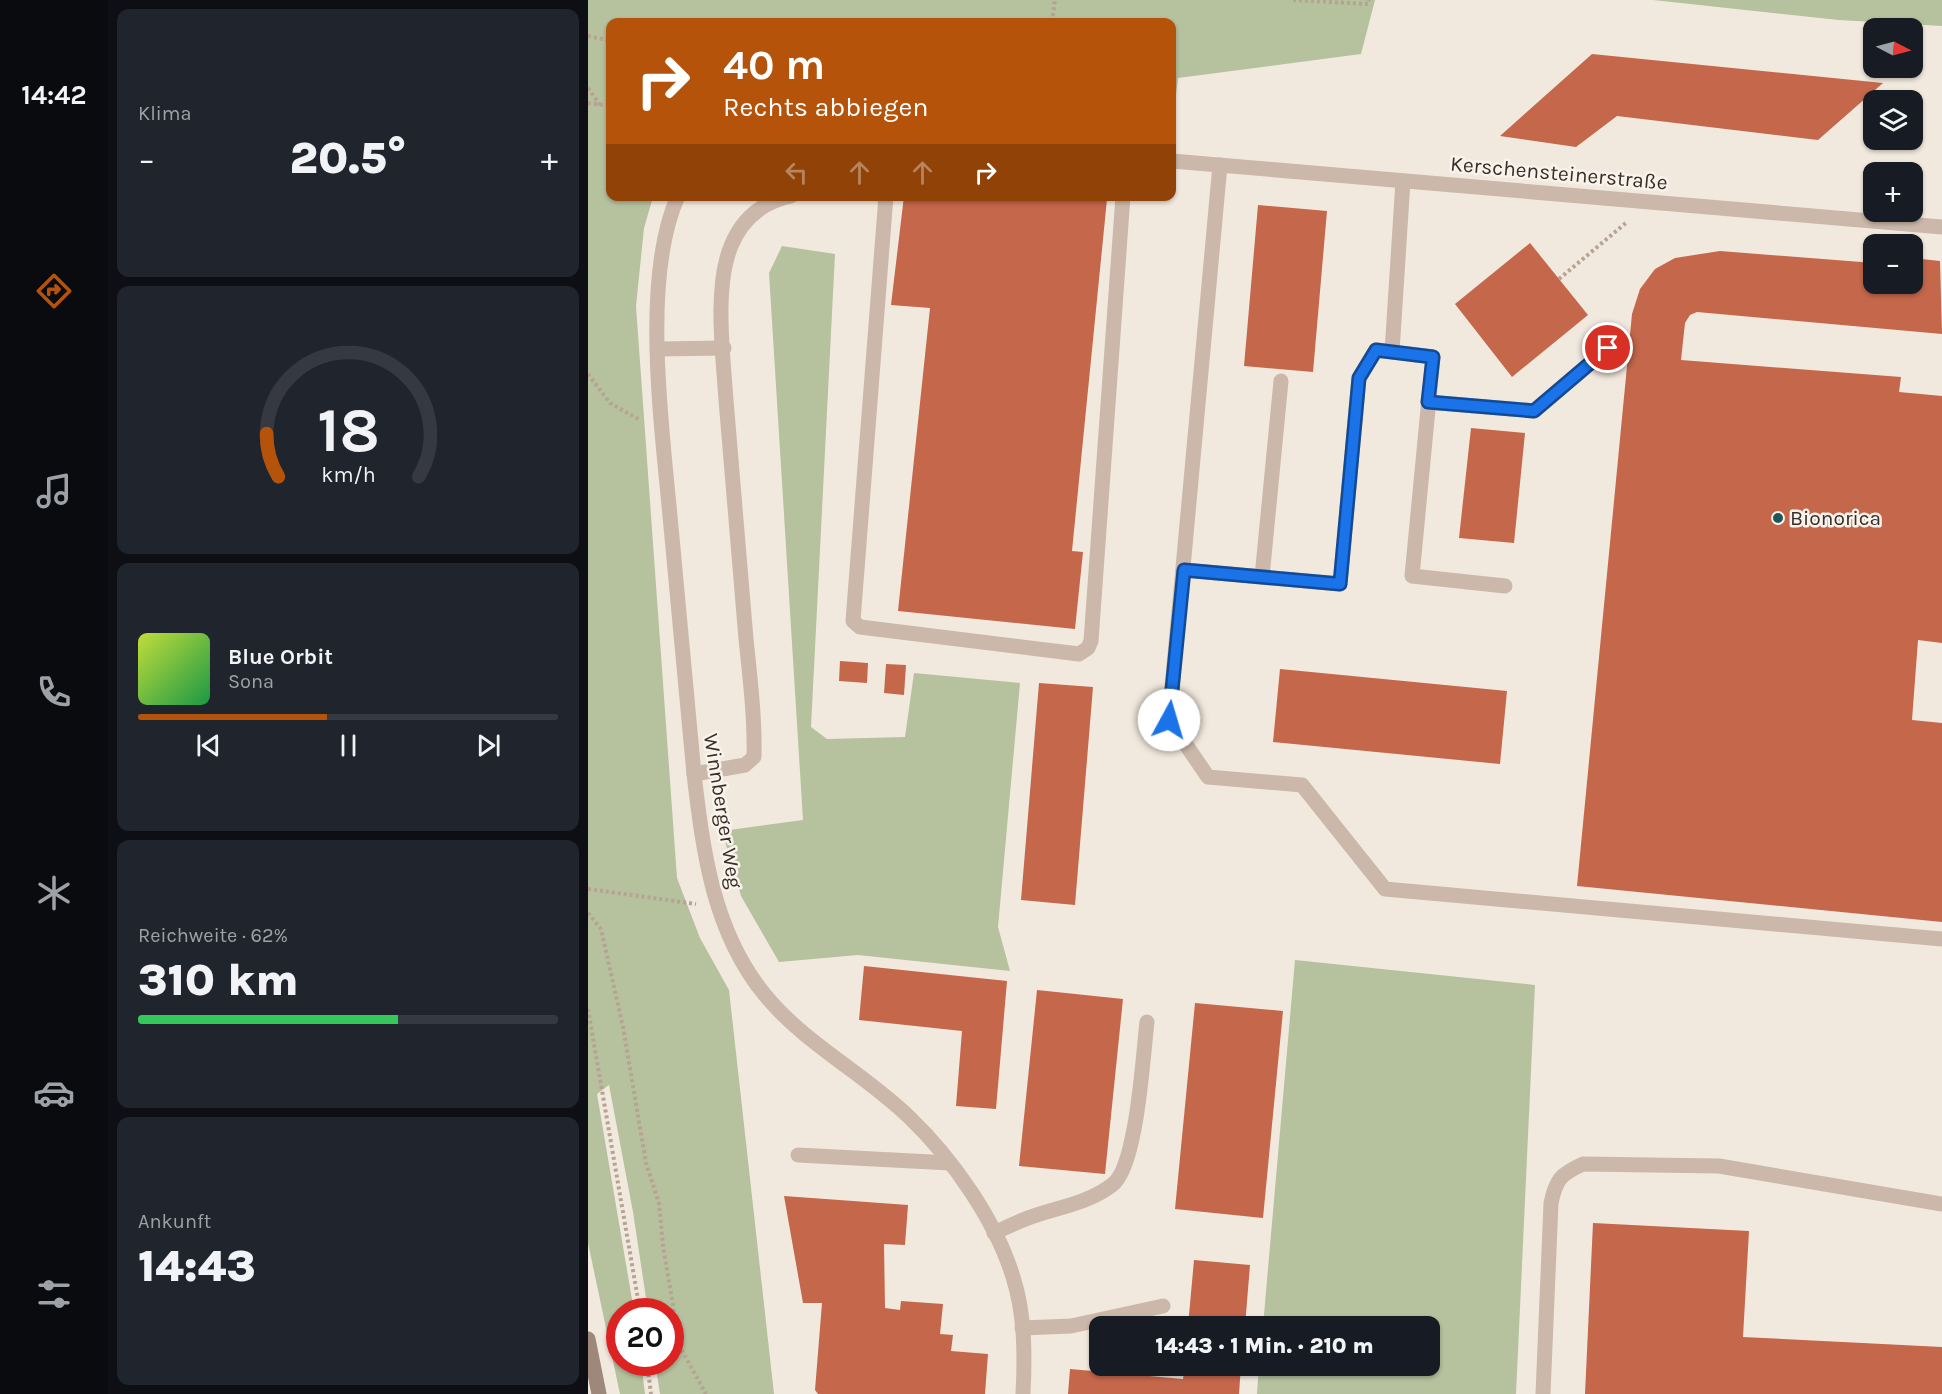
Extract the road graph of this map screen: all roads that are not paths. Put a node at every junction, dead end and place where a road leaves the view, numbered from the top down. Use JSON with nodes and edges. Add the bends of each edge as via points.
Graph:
{"nodes":[{"id":1,"x":1176,"y":161,"type":"edge"},
{"id":2,"x":1221,"y":165,"type":"junction"},
{"id":3,"x":1403,"y":181,"type":"junction"},
{"id":4,"x":676,"y":201,"type":"edge"},
{"id":5,"x":776,"y":201,"type":"edge"},
{"id":6,"x":886,"y":201,"type":"edge"},
{"id":7,"x":1123,"y":201,"type":"edge"},
{"id":8,"x":1942,"y":226,"type":"edge"},
{"id":9,"x":723,"y":348,"type":"junction"},
{"id":10,"x":1608,"y":348,"type":"dead end"},
{"id":11,"x":659,"y":349,"type":"junction"},
{"id":12,"x":1392,"y":352,"type":"junction"},
{"id":13,"x":1281,"y":381,"type":"dead end"},
{"id":14,"x":1428,"y":402,"type":"junction"},
{"id":15,"x":1184,"y":570,"type":"junction"},
{"id":16,"x":1262,"y":577,"type":"junction"},
{"id":17,"x":1505,"y":586,"type":"dead end"},
{"id":18,"x":694,"y":774,"type":"junction"},
{"id":19,"x":1942,"y":939,"type":"edge"},
{"id":20,"x":1147,"y":1022,"type":"dead end"},
{"id":21,"x":798,"y":1155,"type":"dead end"},
{"id":22,"x":950,"y":1163,"type":"junction"},
{"id":23,"x":1942,"y":1204,"type":"edge"},
{"id":24,"x":994,"y":1233,"type":"junction"},
{"id":25,"x":1163,"y":1306,"type":"dead end"},
{"id":26,"x":1022,"y":1328,"type":"junction"},
{"id":27,"x":588,"y":1339,"type":"edge"},
{"id":28,"x":599,"y":1394,"type":"edge"},
{"id":29,"x":1023,"y":1394,"type":"edge"},
{"id":30,"x":1543,"y":1394,"type":"edge"}],
"edges":[{"from":1,"to":2,"type":"street","name":"Kerschensteinerstraße"},
{"from":2,"to":3,"type":"street","name":"Kerschensteinerstraße"},
{"from":2,"to":15,"type":"street"},
{"from":3,"to":8,"type":"street","name":"Kerschensteinerstraße"},
{"from":3,"to":12,"type":"street"},
{"from":4,"to":11,"type":"street","name":"Winnberger Weg","via":[[661,255]]},
{"from":5,"to":9,"type":"street","via":[[751,215],[731,247],[725,267]]},
{"from":6,"to":7,"type":"street","via":[[853,621],[860,627],[1079,654],[1091,640]]},
{"from":9,"to":11,"type":"street"},
{"from":9,"to":18,"type":"street","via":[[754,757],[745,765]]},
{"from":10,"to":14,"type":"street","via":[[1534,411]]},
{"from":11,"to":18,"type":"street","name":"Winnberger Weg"},
{"from":12,"to":14,"type":"street","via":[[1433,357]]},
{"from":12,"to":16,"type":"street","via":[[1376,350],[1359,378],[1340,584]]},
{"from":13,"to":16,"type":"street"},
{"from":14,"to":17,"type":"street","via":[[1412,576]]},
{"from":15,"to":16,"type":"street"},
{"from":15,"to":19,"type":"street","via":[[1169,720],[1208,777],[1302,785],[1386,889]]},
{"from":18,"to":22,"type":"street","name":"Winnberger Weg","via":[[700,829],[717,907],[743,963],[785,1017],[910,1118]]},
{"from":20,"to":24,"type":"street","via":[[1135,1123],[1126,1163],[1114,1185]]},
{"from":21,"to":22,"type":"street"},
{"from":22,"to":24,"type":"street","name":"Winnberger Weg"},
{"from":23,"to":30,"type":"street","via":[[1719,1166],[1583,1164],[1565,1172],[1554,1186],[1551,1203]]},
{"from":24,"to":26,"type":"street","name":"Winnberger Weg","via":[[1013,1277]]},
{"from":25,"to":26,"type":"street","via":[[1071,1326]]},
{"from":26,"to":29,"type":"street","name":"Winnberger Weg"},
{"from":27,"to":28,"type":"main road"}]}
